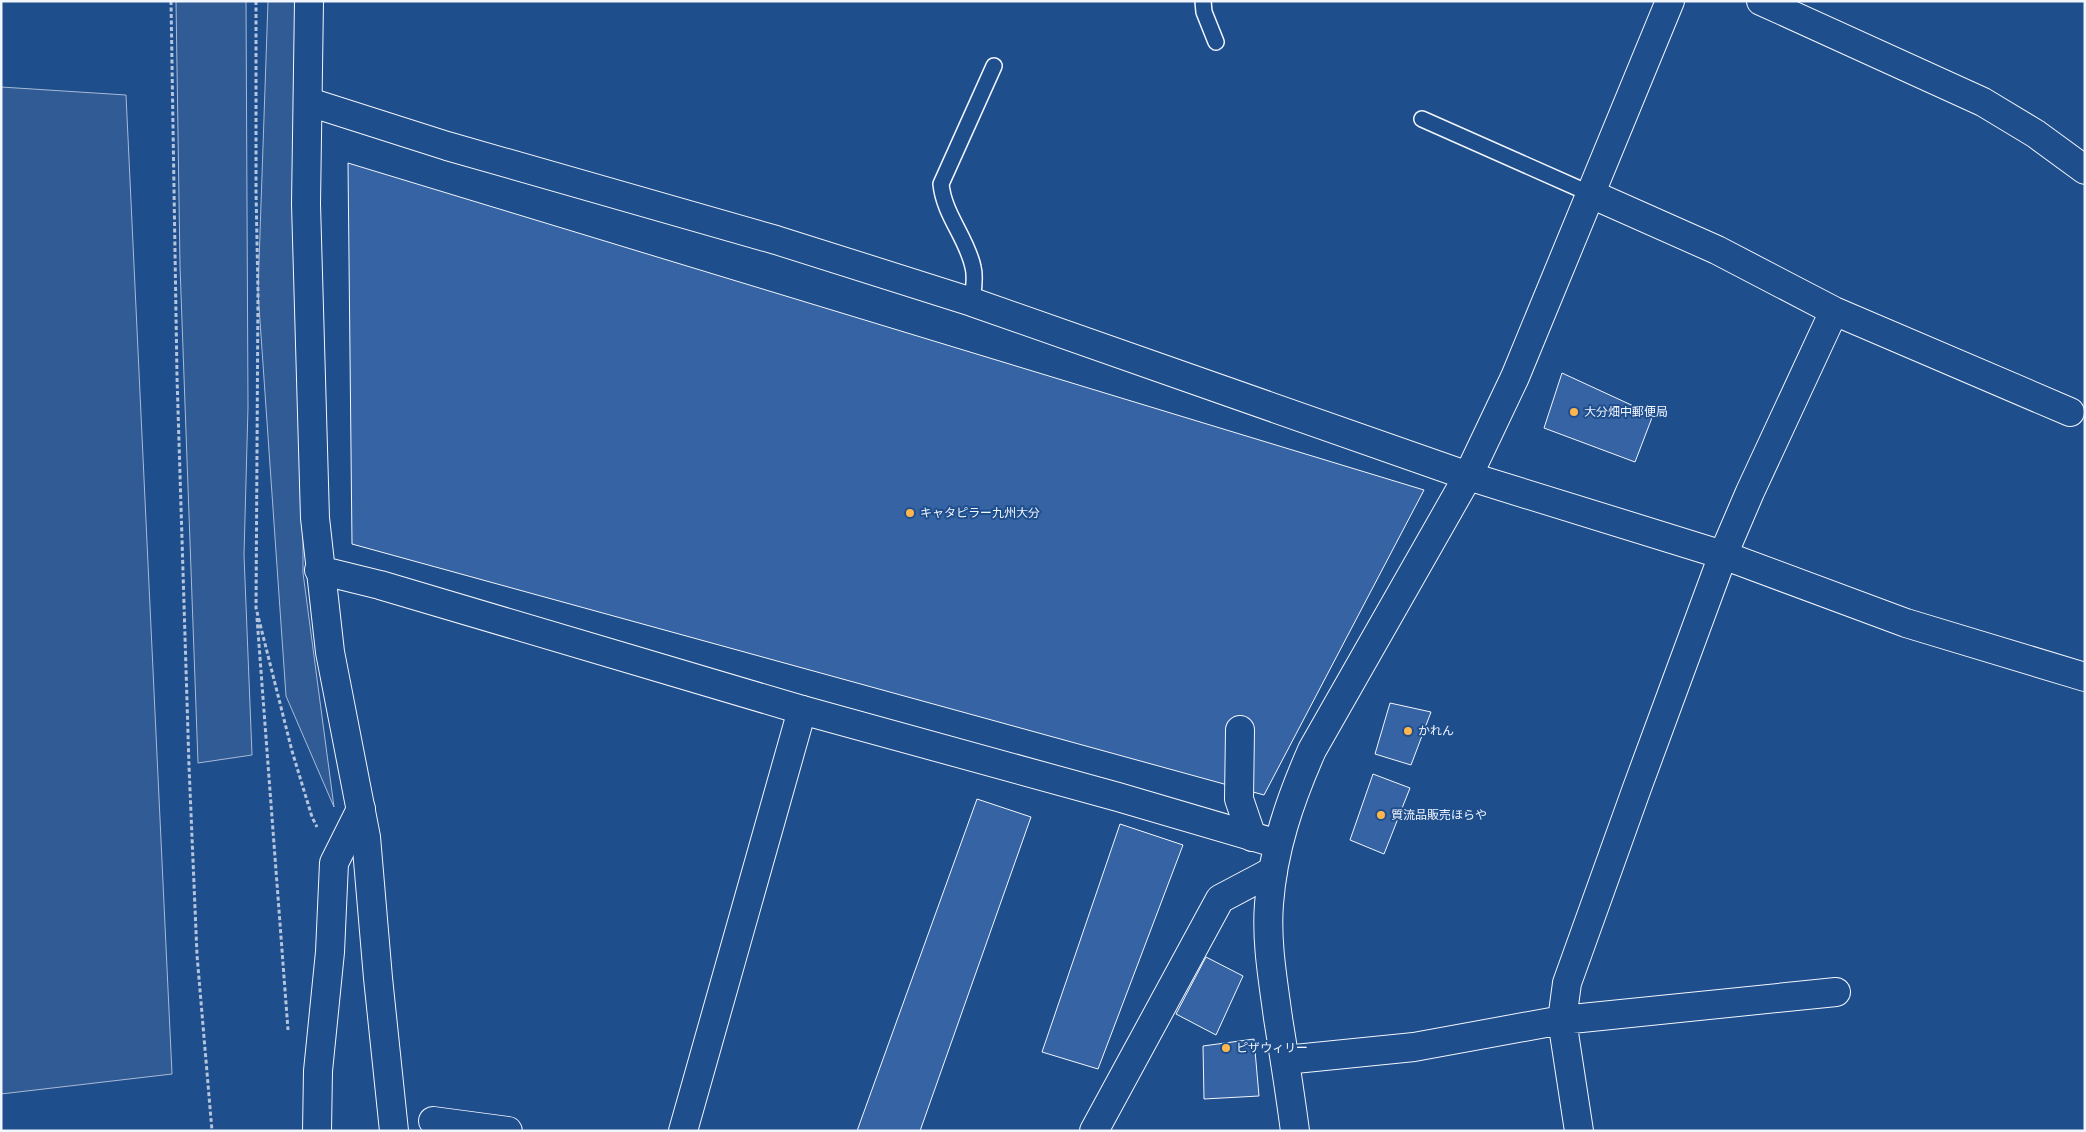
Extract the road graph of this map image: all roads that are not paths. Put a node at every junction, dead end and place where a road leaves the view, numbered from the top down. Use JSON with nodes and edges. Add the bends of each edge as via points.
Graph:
{"nodes":[{"id":1,"x":310,"y":1,"type":"edge"},
{"id":2,"x":1203,"y":1,"type":"edge"},
{"id":3,"x":1670,"y":1,"type":"edge"},
{"id":4,"x":1761,"y":1,"type":"edge"},
{"id":5,"x":1216,"y":42,"type":"dead end"},
{"id":6,"x":994,"y":66,"type":"dead end"},
{"id":7,"x":308,"y":102,"type":"junction"},
{"id":8,"x":1422,"y":119,"type":"dead end"},
{"id":9,"x":2085,"y":170,"type":"edge"},
{"id":10,"x":1591,"y":194,"type":"junction"},
{"id":11,"x":972,"y":302,"type":"junction"},
{"id":12,"x":1834,"y":311,"type":"junction"},
{"id":13,"x":2070,"y":412,"type":"dead end"},
{"id":14,"x":1468,"y":476,"type":"junction"},
{"id":15,"x":1723,"y":556,"type":"junction"},
{"id":16,"x":319,"y":570,"type":"junction"},
{"id":17,"x":2085,"y":677,"type":"edge"},
{"id":18,"x":802,"y":710,"type":"junction"},
{"id":19,"x":1240,"y":730,"type":"dead end"},
{"id":20,"x":361,"y":809,"type":"junction"},
{"id":21,"x":1265,"y":841,"type":"junction"},
{"id":22,"x":1273,"y":871,"type":"junction"},
{"id":23,"x":1836,"y":992,"type":"dead end"},
{"id":24,"x":1562,"y":1020,"type":"junction"},
{"id":25,"x":1285,"y":1060,"type":"junction"},
{"id":26,"x":433,"y":1120,"type":"dead end"},
{"id":27,"x":317,"y":1131,"type":"edge"},
{"id":28,"x":394,"y":1131,"type":"edge"},
{"id":29,"x":508,"y":1131,"type":"edge"},
{"id":30,"x":683,"y":1131,"type":"edge"},
{"id":31,"x":1094,"y":1131,"type":"edge"},
{"id":32,"x":1296,"y":1131,"type":"edge"},
{"id":33,"x":1579,"y":1131,"type":"edge"}],
"edges":[{"from":1,"to":7,"type":"street"},
{"from":2,"to":5,"type":"lane"},
{"from":3,"to":10,"type":"street"},
{"from":4,"to":9,"type":"street","via":[[1982,102],[2036,134]]},
{"from":6,"to":11,"type":"lane","via":[[941,184],[942,198],[973,268]]},
{"from":7,"to":11,"type":"street","via":[[447,146],[776,240]]},
{"from":7,"to":16,"type":"street","via":[[307,276]]},
{"from":8,"to":10,"type":"lane"},
{"from":10,"to":12,"type":"street","via":[[1717,250]]},
{"from":10,"to":14,"type":"street","via":[[1515,377]]},
{"from":11,"to":14,"type":"street"},
{"from":12,"to":13,"type":"street"},
{"from":12,"to":15,"type":"street"},
{"from":14,"to":15,"type":"street"},
{"from":14,"to":21,"type":"street","via":[[1312,750],[1296,787]]},
{"from":15,"to":17,"type":"street","via":[[1906,623]]},
{"from":15,"to":24,"type":"street","via":[[1567,983]]},
{"from":16,"to":18,"type":"street"},
{"from":16,"to":20,"type":"street","via":[[330,652]]},
{"from":18,"to":21,"type":"street"},
{"from":18,"to":30,"type":"street"},
{"from":19,"to":21,"type":"street","via":[[1239,799]]},
{"from":20,"to":27,"type":"street","via":[[334,863],[330,952],[318,1071]]},
{"from":20,"to":28,"type":"street"},
{"from":21,"to":22,"type":"street"},
{"from":22,"to":25,"type":"street","via":[[1268,936]]},
{"from":22,"to":31,"type":"street","via":[[1220,899]]},
{"from":23,"to":24,"type":"street"},
{"from":24,"to":25,"type":"street","via":[[1414,1047]]},
{"from":24,"to":33,"type":"street"},
{"from":25,"to":32,"type":"street"},
{"from":26,"to":29,"type":"street"}]}
